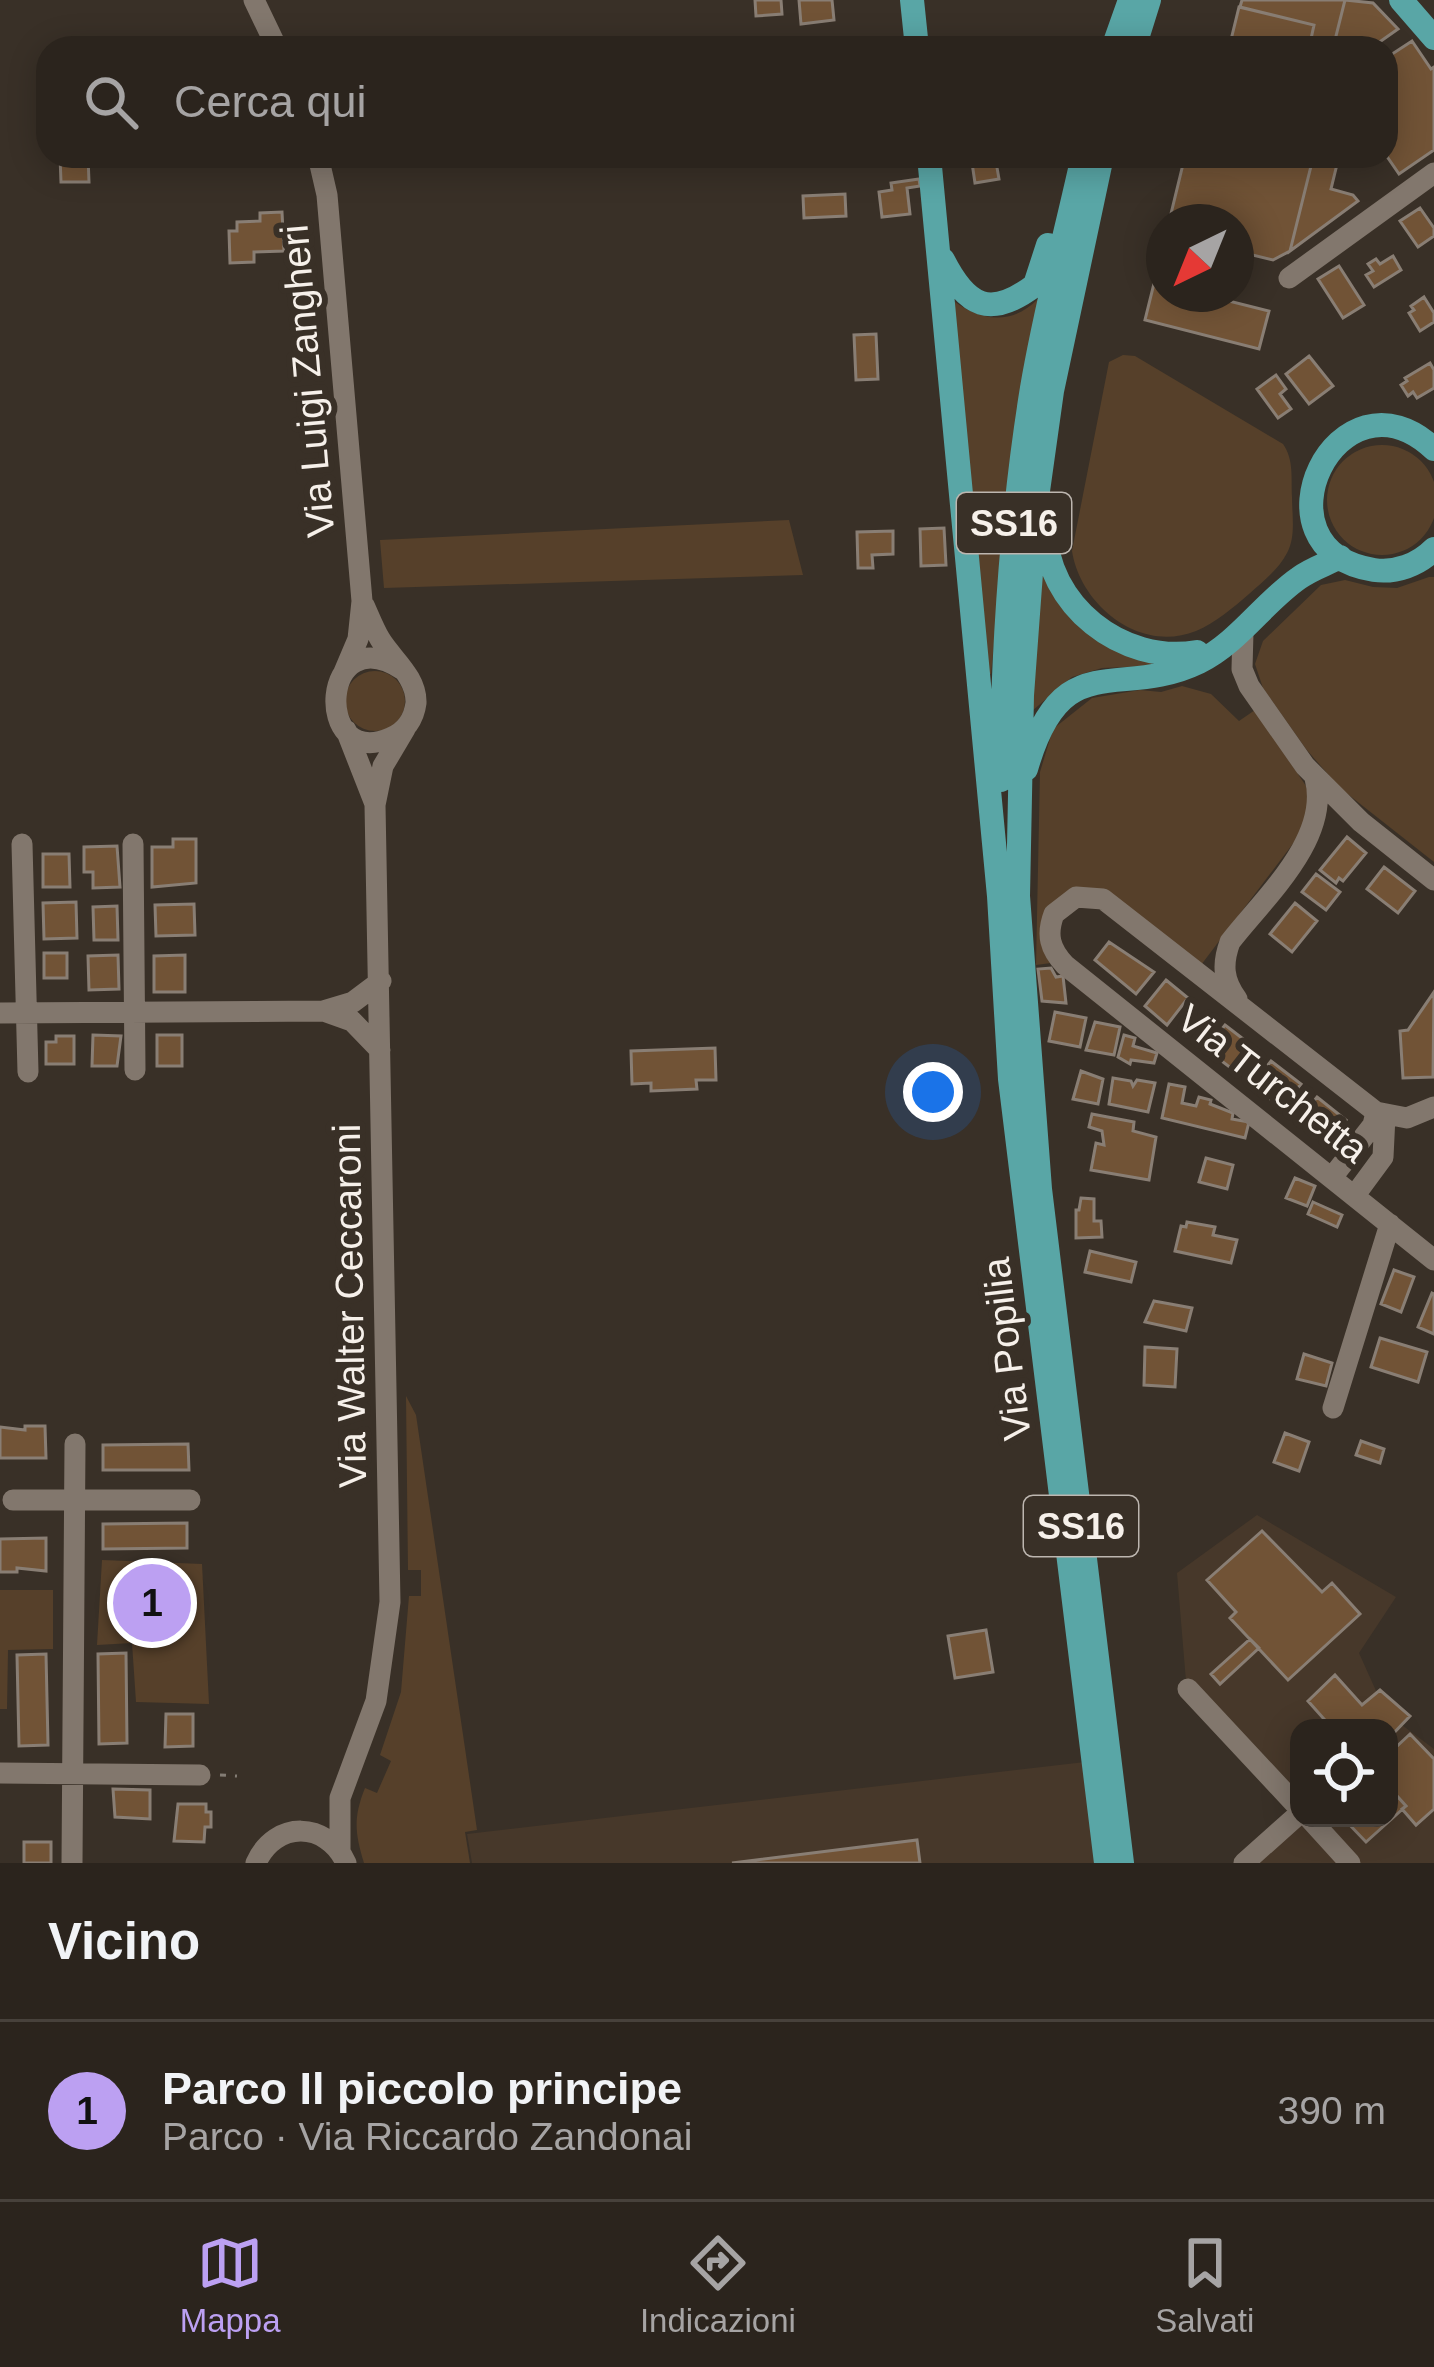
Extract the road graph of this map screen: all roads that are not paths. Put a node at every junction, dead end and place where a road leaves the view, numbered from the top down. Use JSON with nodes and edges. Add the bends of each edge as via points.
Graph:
{"nodes":[{"id":1,"x":254,"y":0,"type":"edge"},
{"id":2,"x":912,"y":0,"type":"edge"},
{"id":3,"x":1130,"y":0,"type":"edge"},
{"id":4,"x":1149,"y":0,"type":"edge"},
{"id":5,"x":1401,"y":0,"type":"edge"},
{"id":6,"x":272,"y":36,"type":"edge"},
{"id":7,"x":916,"y":36,"type":"edge"},
{"id":8,"x":1117,"y":36,"type":"edge"},
{"id":9,"x":1138,"y":36,"type":"edge"},
{"id":10,"x":1434,"y":38,"type":"edge"},
{"id":11,"x":321,"y":168,"type":"edge"},
{"id":12,"x":930,"y":168,"type":"edge"},
{"id":13,"x":1070,"y":168,"type":"edge"},
{"id":14,"x":1080,"y":168,"type":"edge"},
{"id":15,"x":1099,"y":168,"type":"edge"},
{"id":16,"x":1434,"y":173,"type":"edge"},
{"id":17,"x":939,"y":253,"type":"junction"},
{"id":18,"x":1288,"y":278,"type":"dead end"},
{"id":19,"x":1052,"y":391,"type":"junction"},
{"id":20,"x":1434,"y":418,"type":"edge"},
{"id":21,"x":1408,"y":432,"type":"junction"},
{"id":22,"x":1434,"y":449,"type":"edge"},
{"id":23,"x":1321,"y":536,"type":"junction"},
{"id":24,"x":1431,"y":555,"type":"edge"},
{"id":25,"x":1340,"y":557,"type":"junction"},
{"id":26,"x":1298,"y":578,"type":"junction"},
{"id":27,"x":362,"y":601,"type":"junction"},
{"id":28,"x":1243,"y":632,"type":"junction"},
{"id":29,"x":1217,"y":649,"type":"junction"},
{"id":30,"x":403,"y":670,"type":"junction"},
{"id":31,"x":344,"y":672,"type":"junction"},
{"id":32,"x":405,"y":729,"type":"junction"},
{"id":33,"x":346,"y":730,"type":"junction"},
{"id":34,"x":1316,"y":778,"type":"junction"},
{"id":35,"x":1018,"y":794,"type":"junction"},
{"id":36,"x":375,"y":805,"type":"junction"},
{"id":37,"x":22,"y":844,"type":"dead end"},
{"id":38,"x":133,"y":844,"type":"dead end"},
{"id":39,"x":1434,"y":880,"type":"edge"},
{"id":40,"x":1008,"y":896,"type":"junction"},
{"id":41,"x":381,"y":981,"type":"junction"},
{"id":42,"x":1244,"y":1009,"type":"junction"},
{"id":43,"x":323,"y":1011,"type":"junction"},
{"id":44,"x":134,"y":1012,"type":"junction"},
{"id":45,"x":0,"y":1013,"type":"edge"},
{"id":46,"x":26,"y":1013,"type":"junction"},
{"id":47,"x":380,"y":1050,"type":"junction"},
{"id":48,"x":135,"y":1070,"type":"dead end"},
{"id":49,"x":28,"y":1072,"type":"dead end"},
{"id":50,"x":1434,"y":1107,"type":"edge"},
{"id":51,"x":1381,"y":1114,"type":"junction"},
{"id":52,"x":1333,"y":1176,"type":"junction"},
{"id":53,"x":1355,"y":1195,"type":"junction"},
{"id":54,"x":1390,"y":1224,"type":"junction"},
{"id":55,"x":1434,"y":1260,"type":"edge"},
{"id":56,"x":1333,"y":1408,"type":"dead end"},
{"id":57,"x":75,"y":1444,"type":"dead end"},
{"id":58,"x":13,"y":1500,"type":"dead end"},
{"id":59,"x":190,"y":1500,"type":"dead end"},
{"id":60,"x":75,"y":1501,"type":"junction"},
{"id":61,"x":1188,"y":1689,"type":"dead end"},
{"id":62,"x":74,"y":1772,"type":"junction"},
{"id":63,"x":0,"y":1773,"type":"edge"},
{"id":64,"x":200,"y":1775,"type":"dead end"},
{"id":65,"x":340,"y":1798,"type":"junction"},
{"id":66,"x":1290,"y":1801,"type":"edge"},
{"id":67,"x":1290,"y":1820,"type":"edge"},
{"id":68,"x":1317,"y":1827,"type":"edge"},
{"id":69,"x":298,"y":1830,"type":"junction"},
{"id":70,"x":343,"y":1856,"type":"edge"},
{"id":71,"x":72,"y":1863,"type":"edge"},
{"id":72,"x":256,"y":1863,"type":"edge"},
{"id":73,"x":1106,"y":1863,"type":"edge"},
{"id":74,"x":1122,"y":1863,"type":"edge"},
{"id":75,"x":1244,"y":1863,"type":"edge"},
{"id":76,"x":1350,"y":1863,"type":"edge"}],
"edges":[{"from":1,"to":6,"type":"street"},
{"from":2,"to":7,"type":"main road"},
{"from":3,"to":8,"type":"main road"},
{"from":4,"to":9,"type":"main road"},
{"from":5,"to":10,"type":"main road"},
{"from":11,"to":27,"type":"street","name":"Via Luigi Zangheri"},
{"from":12,"to":17,"type":"main road"},
{"from":13,"to":17,"type":"main road","via":[[1035,285],[1018,298],[1003,305],[971,301]]},
{"from":14,"to":40,"type":"main road","number":"SS16","via":[[1016,494],[1002,693]]},
{"from":15,"to":19,"type":"main road","number":"SS16"},
{"from":16,"to":18,"type":"street"},
{"from":17,"to":40,"type":"main road"},
{"from":19,"to":29,"type":"main road","via":[[1046,551],[1076,608],[1119,642],[1145,650]]},
{"from":19,"to":35,"type":"main road","number":"SS16","via":[[1036,505]]},
{"from":20,"to":21,"type":"main road"},
{"from":21,"to":22,"type":"main road"},
{"from":21,"to":23,"type":"main road","via":[[1365,429],[1328,452],[1311,493]]},
{"from":23,"to":25,"type":"main road"},
{"from":23,"to":26,"type":"main road"},
{"from":24,"to":25,"type":"main road","via":[[1383,571]]},
{"from":25,"to":26,"type":"main road"},
{"from":26,"to":28,"type":"main road"},
{"from":27,"to":30,"type":"street","name":"Via Luigi Zangheri"},
{"from":27,"to":31,"type":"street","name":"Via Luigi Zangheri"},
{"from":28,"to":29,"type":"main road"},
{"from":28,"to":34,"type":"street","via":[[1249,686]]},
{"from":29,"to":35,"type":"main road","via":[[1182,668],[1077,688],[1046,722]]},
{"from":30,"to":31,"type":"street","via":[[367,659]]},
{"from":30,"to":32,"type":"street","name":"Via Walter Ceccaroni","via":[[416,705]]},
{"from":31,"to":33,"type":"street","name":"Via Walter Ceccaroni","via":[[333,695]]},
{"from":32,"to":33,"type":"street","via":[[369,742]]},
{"from":32,"to":36,"type":"street","name":"Via Walter Ceccaroni","via":[[383,766]]},
{"from":33,"to":36,"type":"street","name":"Via Walter Ceccaroni"},
{"from":34,"to":39,"type":"street"},
{"from":34,"to":42,"type":"street","via":[[1318,814],[1308,841],[1224,959],[1229,988]]},
{"from":35,"to":40,"type":"main road","number":"SS16"},
{"from":36,"to":41,"type":"street","name":"Via Walter Ceccaroni"},
{"from":37,"to":46,"type":"street"},
{"from":38,"to":44,"type":"street"},
{"from":40,"to":73,"type":"main road","name":"Via Popilia","number":"SS16","via":[[1010,1079]]},
{"from":40,"to":74,"type":"main road","name":"Via Popilia","number":"SS16"},
{"from":41,"to":43,"type":"street"},
{"from":41,"to":47,"type":"street","name":"Via Walter Ceccaroni"},
{"from":42,"to":51,"type":"street"},
{"from":42,"to":52,"type":"street","name":"Via Turchetta","via":[[1103,899],[1065,903],[1050,925],[1054,953],[1065,965]]},
{"from":43,"to":44,"type":"street"},
{"from":43,"to":47,"type":"street","via":[[352,1022]]},
{"from":44,"to":46,"type":"street"},
{"from":44,"to":48,"type":"street"},
{"from":45,"to":46,"type":"street"},
{"from":46,"to":49,"type":"street"},
{"from":47,"to":65,"type":"street","name":"Via Walter Ceccaroni","via":[[389,1601],[376,1701]]},
{"from":50,"to":51,"type":"street","via":[[1408,1118]]},
{"from":51,"to":52,"type":"street"},
{"from":51,"to":53,"type":"street","via":[[1384,1157]]},
{"from":52,"to":53,"type":"street","name":"Via Turchetta"},
{"from":53,"to":54,"type":"street","name":"Via Turchetta"},
{"from":54,"to":55,"type":"street","name":"Via Turchetta"},
{"from":54,"to":56,"type":"street"},
{"from":57,"to":60,"type":"street"},
{"from":58,"to":60,"type":"street"},
{"from":59,"to":60,"type":"street"},
{"from":60,"to":62,"type":"street"},
{"from":61,"to":66,"type":"street"},
{"from":62,"to":63,"type":"street"},
{"from":62,"to":64,"type":"street"},
{"from":62,"to":71,"type":"street"},
{"from":65,"to":69,"type":"street"},
{"from":65,"to":70,"type":"street","name":"Via Walter Ceccaroni"},
{"from":67,"to":75,"type":"street"},
{"from":68,"to":76,"type":"street"},
{"from":69,"to":70,"type":"street","via":[[321,1834]]},
{"from":69,"to":72,"type":"street","via":[[273,1838]]}]}
